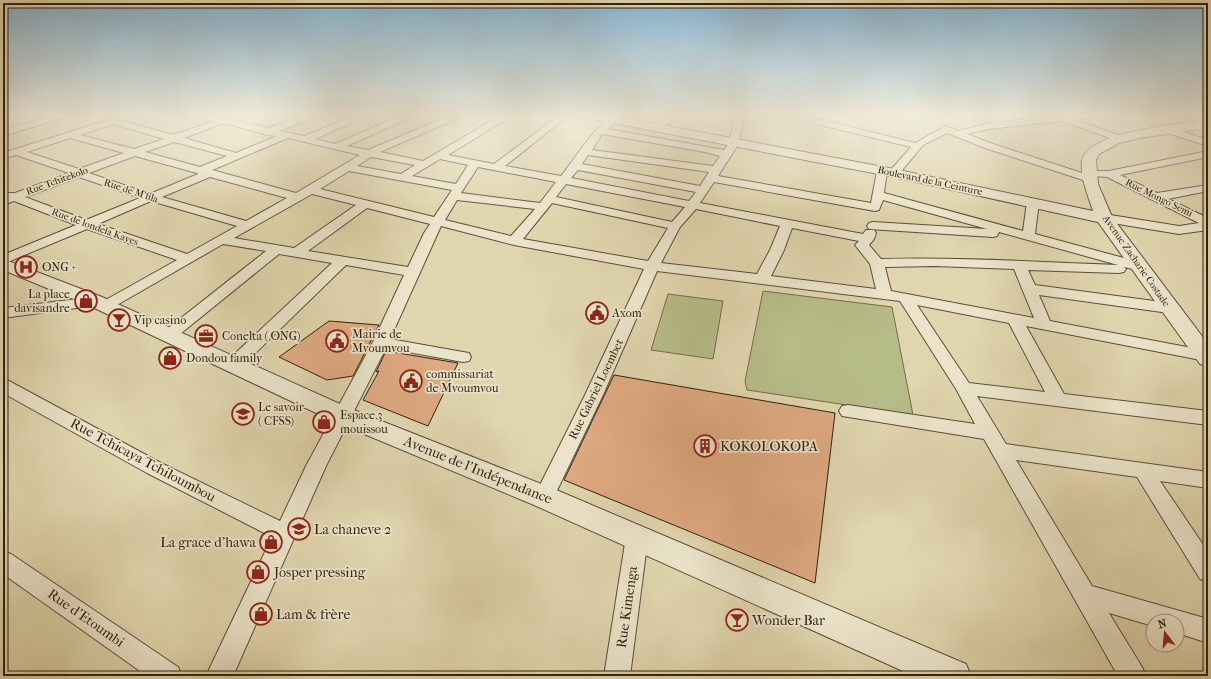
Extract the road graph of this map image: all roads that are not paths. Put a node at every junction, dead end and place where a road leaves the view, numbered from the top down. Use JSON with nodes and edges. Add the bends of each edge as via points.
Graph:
{"nodes":[{"id":1,"x":34,"y":147,"type":"edge"},
{"id":2,"x":113,"y":147,"type":"edge"},
{"id":3,"x":152,"y":147,"type":"edge"},
{"id":4,"x":205,"y":147,"type":"edge"},
{"id":5,"x":260,"y":147,"type":"edge"},
{"id":6,"x":336,"y":147,"type":"edge"},
{"id":7,"x":384,"y":147,"type":"edge"},
{"id":8,"x":453,"y":147,"type":"edge"},
{"id":9,"x":523,"y":147,"type":"edge"},
{"id":10,"x":589,"y":147,"type":"edge"},
{"id":11,"x":692,"y":147,"type":"edge"},
{"id":12,"x":725,"y":147,"type":"edge"},
{"id":13,"x":916,"y":147,"type":"edge"},
{"id":14,"x":991,"y":147,"type":"edge"},
{"id":15,"x":1103,"y":147,"type":"edge"},
{"id":16,"x":730,"y":148,"type":"junction"},
{"id":17,"x":17,"y":152,"type":"junction"},
{"id":18,"x":585,"y":152,"type":"junction"},
{"id":19,"x":136,"y":153,"type":"junction"},
{"id":20,"x":368,"y":154,"type":"junction"},
{"id":21,"x":1208,"y":154,"type":"edge"},
{"id":22,"x":3,"y":156,"type":"edge"},
{"id":23,"x":237,"y":156,"type":"junction"},
{"id":24,"x":438,"y":156,"type":"junction"},
{"id":25,"x":1190,"y":158,"type":"junction"},
{"id":26,"x":475,"y":163,"type":"junction"},
{"id":27,"x":1208,"y":163,"type":"edge"},
{"id":28,"x":424,"y":164,"type":"junction"},
{"id":29,"x":575,"y":166,"type":"junction"},
{"id":30,"x":346,"y":167,"type":"junction"},
{"id":31,"x":496,"y":167,"type":"junction"},
{"id":32,"x":205,"y":172,"type":"junction"},
{"id":33,"x":888,"y":172,"type":"junction"},
{"id":34,"x":79,"y":173,"type":"junction"},
{"id":35,"x":1109,"y":174,"type":"junction"},
{"id":36,"x":1090,"y":176,"type":"junction"},
{"id":37,"x":403,"y":178,"type":"junction"},
{"id":38,"x":710,"y":179,"type":"junction"},
{"id":39,"x":562,"y":180,"type":"junction"},
{"id":40,"x":1208,"y":188,"type":"edge"},
{"id":41,"x":310,"y":190,"type":"junction"},
{"id":42,"x":3,"y":192,"type":"edge"},
{"id":43,"x":456,"y":192,"type":"junction"},
{"id":44,"x":16,"y":197,"type":"junction"},
{"id":45,"x":296,"y":197,"type":"junction"},
{"id":46,"x":1156,"y":197,"type":"junction"},
{"id":47,"x":152,"y":198,"type":"junction"},
{"id":48,"x":3,"y":201,"type":"edge"},
{"id":49,"x":876,"y":201,"type":"junction"},
{"id":50,"x":1033,"y":202,"type":"junction"},
{"id":51,"x":366,"y":203,"type":"junction"},
{"id":52,"x":546,"y":203,"type":"junction"},
{"id":53,"x":692,"y":206,"type":"junction"},
{"id":54,"x":1104,"y":218,"type":"junction"},
{"id":55,"x":787,"y":224,"type":"junction"},
{"id":56,"x":1208,"y":224,"type":"edge"},
{"id":57,"x":87,"y":225,"type":"junction"},
{"id":58,"x":247,"y":225,"type":"junction"},
{"id":59,"x":674,"y":226,"type":"junction"},
{"id":60,"x":873,"y":226,"type":"junction"},
{"id":61,"x":434,"y":227,"type":"junction"},
{"id":62,"x":1023,"y":235,"type":"junction"},
{"id":63,"x":868,"y":239,"type":"junction"},
{"id":64,"x":221,"y":240,"type":"junction"},
{"id":65,"x":514,"y":241,"type":"junction"},
{"id":66,"x":277,"y":249,"type":"junction"},
{"id":67,"x":296,"y":253,"type":"junction"},
{"id":68,"x":188,"y":259,"type":"junction"},
{"id":69,"x":343,"y":260,"type":"junction"},
{"id":70,"x":877,"y":263,"type":"junction"},
{"id":71,"x":4,"y":264,"type":"edge"},
{"id":72,"x":1018,"y":264,"type":"junction"},
{"id":73,"x":652,"y":266,"type":"junction"},
{"id":74,"x":1142,"y":269,"type":"junction"},
{"id":75,"x":413,"y":272,"type":"junction"},
{"id":76,"x":762,"y":279,"type":"junction"},
{"id":77,"x":1030,"y":289,"type":"junction"},
{"id":78,"x":885,"y":294,"type":"junction"},
{"id":79,"x":906,"y":299,"type":"junction"},
{"id":80,"x":100,"y":304,"type":"junction"},
{"id":81,"x":1169,"y":308,"type":"junction"},
{"id":82,"x":3,"y":313,"type":"edge"},
{"id":83,"x":1015,"y":320,"type":"junction"},
{"id":84,"x":1044,"y":325,"type":"junction"},
{"id":85,"x":168,"y":336,"type":"junction"},
{"id":86,"x":381,"y":342,"type":"junction"},
{"id":87,"x":1206,"y":353,"type":"edge"},
{"id":88,"x":463,"y":357,"type":"dead end"},
{"id":89,"x":233,"y":364,"type":"junction"},
{"id":90,"x":3,"y":385,"type":"edge"},
{"id":91,"x":964,"y":388,"type":"junction"},
{"id":92,"x":1058,"y":400,"type":"junction"},
{"id":93,"x":848,"y":411,"type":"dead end"},
{"id":94,"x":342,"y":415,"type":"junction"},
{"id":95,"x":1208,"y":418,"type":"edge"},
{"id":96,"x":989,"y":433,"type":"junction"},
{"id":97,"x":999,"y":450,"type":"junction"},
{"id":98,"x":1143,"y":471,"type":"junction"},
{"id":99,"x":1208,"y":480,"type":"edge"},
{"id":100,"x":544,"y":497,"type":"junction"},
{"id":101,"x":284,"y":533,"type":"junction"},
{"id":102,"x":637,"y":537,"type":"junction"},
{"id":103,"x":3,"y":561,"type":"edge"},
{"id":104,"x":1208,"y":572,"type":"edge"},
{"id":105,"x":1084,"y":595,"type":"junction"},
{"id":106,"x":1148,"y":613,"type":"edge"},
{"id":107,"x":1185,"y":624,"type":"edge"},
{"id":108,"x":1208,"y":631,"type":"edge"},
{"id":109,"x":169,"y":676,"type":"edge"},
{"id":110,"x":219,"y":676,"type":"edge"},
{"id":111,"x":616,"y":676,"type":"edge"},
{"id":112,"x":954,"y":676,"type":"edge"},
{"id":113,"x":1133,"y":676,"type":"edge"}],
"edges":[{"from":1,"to":17,"type":"street"},
{"from":2,"to":19,"type":"street"},
{"from":3,"to":19,"type":"street","name":"Rue Tchitekolo"},
{"from":4,"to":23,"type":"street"},
{"from":5,"to":23,"type":"street"},
{"from":6,"to":20,"type":"street"},
{"from":7,"to":20,"type":"street"},
{"from":8,"to":24,"type":"street"},
{"from":9,"to":31,"type":"street"},
{"from":10,"to":18,"type":"street"},
{"from":11,"to":16,"type":"street"},
{"from":12,"to":16,"type":"street","name":"Boulevard de la Ceinture"},
{"from":13,"to":33,"type":"street"},
{"from":14,"to":36,"type":"street"},
{"from":15,"to":36,"type":"street","name":"Avenue Zacharie Costade","via":[[1094,152],[1089,160]]},
{"from":16,"to":33,"type":"street","name":"Boulevard de la Ceinture"},
{"from":16,"to":38,"type":"street","name":"Rue Gabriel Loembet"},
{"from":17,"to":22,"type":"street"},
{"from":17,"to":34,"type":"street","name":"Rue de M'fila"},
{"from":18,"to":29,"type":"street"},
{"from":18,"to":38,"type":"street"},
{"from":19,"to":32,"type":"street"},
{"from":19,"to":34,"type":"street","name":"Rue Tchitekolo"},
{"from":20,"to":28,"type":"street"},
{"from":20,"to":30,"type":"street"},
{"from":21,"to":25,"type":"street"},
{"from":23,"to":32,"type":"street"},
{"from":24,"to":26,"type":"street"},
{"from":24,"to":28,"type":"street"},
{"from":25,"to":27,"type":"street"},
{"from":25,"to":35,"type":"street"},
{"from":26,"to":31,"type":"street"},
{"from":26,"to":43,"type":"street"},
{"from":28,"to":37,"type":"street"},
{"from":29,"to":38,"type":"street"},
{"from":29,"to":39,"type":"street"},
{"from":30,"to":37,"type":"street"},
{"from":30,"to":41,"type":"street"},
{"from":31,"to":39,"type":"street"},
{"from":32,"to":45,"type":"street"},
{"from":32,"to":47,"type":"street"},
{"from":33,"to":49,"type":"street"},
{"from":33,"to":50,"type":"street","name":"Boulevard de la Ceinture"},
{"from":34,"to":44,"type":"street","name":"Rue Tchitekolo"},
{"from":34,"to":47,"type":"street","name":"Rue de M'fila"},
{"from":35,"to":36,"type":"street"},
{"from":35,"to":46,"type":"street","name":"Rue Mongo Semi"},
{"from":36,"to":54,"type":"street","name":"Avenue Zacharie Costade"},
{"from":37,"to":43,"type":"street"},
{"from":38,"to":49,"type":"street"},
{"from":38,"to":53,"type":"street","name":"Rue Gabriel Loembet"},
{"from":39,"to":52,"type":"street"},
{"from":39,"to":53,"type":"street"},
{"from":40,"to":46,"type":"street"},
{"from":41,"to":45,"type":"street"},
{"from":41,"to":51,"type":"street"},
{"from":42,"to":44,"type":"street","name":"Rue de londela Kayes"},
{"from":43,"to":52,"type":"street"},
{"from":43,"to":61,"type":"street"},
{"from":44,"to":48,"type":"street","name":"Rue Tchitekolo"},
{"from":44,"to":57,"type":"street","name":"Rue de londela Kayes"},
{"from":45,"to":58,"type":"street"},
{"from":46,"to":56,"type":"street","name":"Rue Mongo Semi"},
{"from":47,"to":57,"type":"street"},
{"from":47,"to":58,"type":"street","name":"Rue de M'fila"},
{"from":49,"to":60,"type":"street"},
{"from":49,"to":62,"type":"street"},
{"from":50,"to":54,"type":"street","name":"Boulevard de la Ceinture"},
{"from":50,"to":62,"type":"street"},
{"from":51,"to":61,"type":"street"},
{"from":51,"to":67,"type":"street"},
{"from":52,"to":59,"type":"street"},
{"from":52,"to":65,"type":"street"},
{"from":53,"to":55,"type":"street"},
{"from":53,"to":59,"type":"street","name":"Rue Gabriel Loembet"},
{"from":54,"to":56,"type":"street","via":[[1179,230]]},
{"from":54,"to":74,"type":"street","name":"Avenue Zacharie Costade"},
{"from":55,"to":63,"type":"street"},
{"from":55,"to":76,"type":"street"},
{"from":57,"to":68,"type":"street","name":"Rue de londela Kayes"},
{"from":57,"to":71,"type":"street"},
{"from":58,"to":64,"type":"street"},
{"from":59,"to":73,"type":"street","name":"Rue Gabriel Loembet"},
{"from":60,"to":62,"type":"street"},
{"from":60,"to":63,"type":"street"},
{"from":61,"to":65,"type":"street"},
{"from":61,"to":75,"type":"street"},
{"from":62,"to":74,"type":"street"},
{"from":63,"to":70,"type":"street","via":[[862,245]]},
{"from":64,"to":66,"type":"street"},
{"from":64,"to":68,"type":"street"},
{"from":65,"to":73,"type":"street"},
{"from":66,"to":67,"type":"street"},
{"from":66,"to":85,"type":"street"},
{"from":67,"to":69,"type":"street"},
{"from":68,"to":80,"type":"street"},
{"from":69,"to":75,"type":"street"},
{"from":69,"to":89,"type":"street"},
{"from":70,"to":72,"type":"street"},
{"from":70,"to":78,"type":"street"},
{"from":71,"to":80,"type":"street","name":"Avenue de l'Indépendance"},
{"from":72,"to":74,"type":"street"},
{"from":72,"to":77,"type":"street"},
{"from":73,"to":76,"type":"street"},
{"from":73,"to":100,"type":"street","name":"Rue Gabriel Loembet","via":[[594,395]]},
{"from":74,"to":81,"type":"street","name":"Avenue Zacharie Costade"},
{"from":75,"to":86,"type":"street"},
{"from":76,"to":78,"type":"street"},
{"from":77,"to":81,"type":"street"},
{"from":77,"to":84,"type":"street"},
{"from":78,"to":79,"type":"street"},
{"from":79,"to":83,"type":"street"},
{"from":79,"to":91,"type":"street"},
{"from":80,"to":82,"type":"street"},
{"from":80,"to":85,"type":"street","name":"Avenue de l'Indépendance"},
{"from":81,"to":87,"type":"street","name":"Avenue Zacharie Costade"},
{"from":83,"to":84,"type":"street"},
{"from":83,"to":92,"type":"street"},
{"from":84,"to":87,"type":"street"},
{"from":85,"to":89,"type":"street","name":"Avenue de l'Indépendance"},
{"from":86,"to":88,"type":"street"},
{"from":86,"to":94,"type":"street"},
{"from":89,"to":94,"type":"street","name":"Avenue de l'Indépendance"},
{"from":90,"to":101,"type":"street","name":"Rue Tchicaya Tchiloumbou","via":[[154,468]]},
{"from":91,"to":92,"type":"street"},
{"from":91,"to":96,"type":"street"},
{"from":92,"to":95,"type":"street"},
{"from":93,"to":96,"type":"street"},
{"from":94,"to":100,"type":"street","name":"Avenue de l'Indépendance"},
{"from":94,"to":101,"type":"street"},
{"from":96,"to":97,"type":"street"},
{"from":97,"to":98,"type":"street"},
{"from":97,"to":105,"type":"street"},
{"from":98,"to":99,"type":"street"},
{"from":98,"to":104,"type":"street"},
{"from":100,"to":102,"type":"street","name":"Avenue de l'Indépendance"},
{"from":101,"to":110,"type":"street"},
{"from":102,"to":111,"type":"street","name":"Rue Kimenga"},
{"from":102,"to":112,"type":"street","name":"Avenue de l'Indépendance"},
{"from":103,"to":109,"type":"street","name":"Rue d'Etoumbi"},
{"from":105,"to":106,"type":"street"},
{"from":105,"to":113,"type":"street"},
{"from":107,"to":108,"type":"street"}]}
